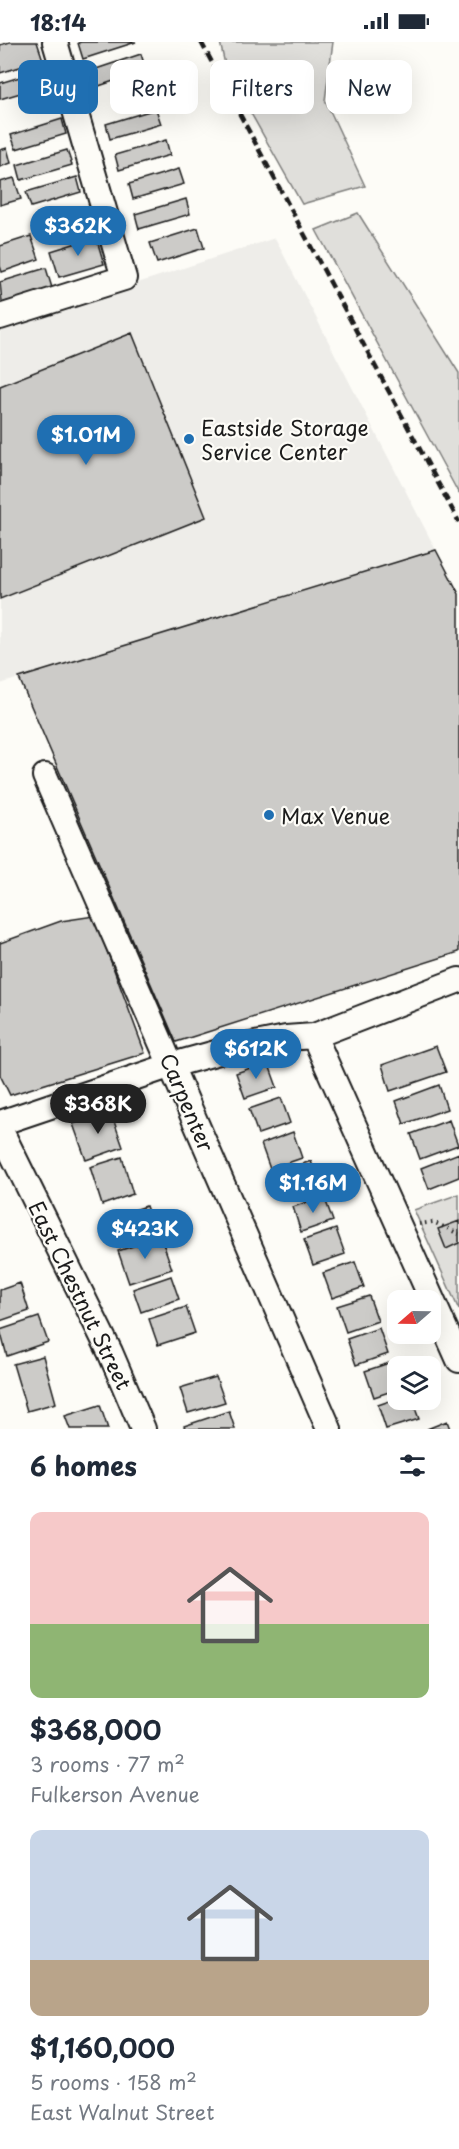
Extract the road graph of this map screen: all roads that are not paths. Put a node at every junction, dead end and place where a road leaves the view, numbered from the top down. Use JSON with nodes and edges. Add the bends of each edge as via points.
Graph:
{"nodes":[{"id":1,"x":55,"y":42,"type":"edge"},
{"id":2,"x":0,"y":317,"type":"edge"},
{"id":3,"x":45,"y":776,"type":"dead end"},
{"id":4,"x":459,"y":980,"type":"edge"},
{"id":5,"x":314,"y":1035,"type":"junction"},
{"id":6,"x":172,"y":1065,"type":"junction"},
{"id":7,"x":0,"y":1123,"type":"edge"},
{"id":8,"x":0,"y":1129,"type":"edge"},
{"id":9,"x":459,"y":1360,"type":"edge"},
{"id":10,"x":143,"y":1429,"type":"edge"},
{"id":11,"x":329,"y":1429,"type":"edge"}],
"edges":[{"from":1,"to":2,"type":"street","via":[[124,278]]},
{"from":3,"to":6,"type":"street","name":"Carpenter"},
{"from":4,"to":5,"type":"street"},
{"from":5,"to":6,"type":"street","via":[[230,1049]]},
{"from":5,"to":9,"type":"street"},
{"from":6,"to":7,"type":"street"},
{"from":6,"to":11,"type":"street","name":"Carpenter"},
{"from":8,"to":10,"type":"street","name":"East Chestnut Street","via":[[110,1352]]}]}
